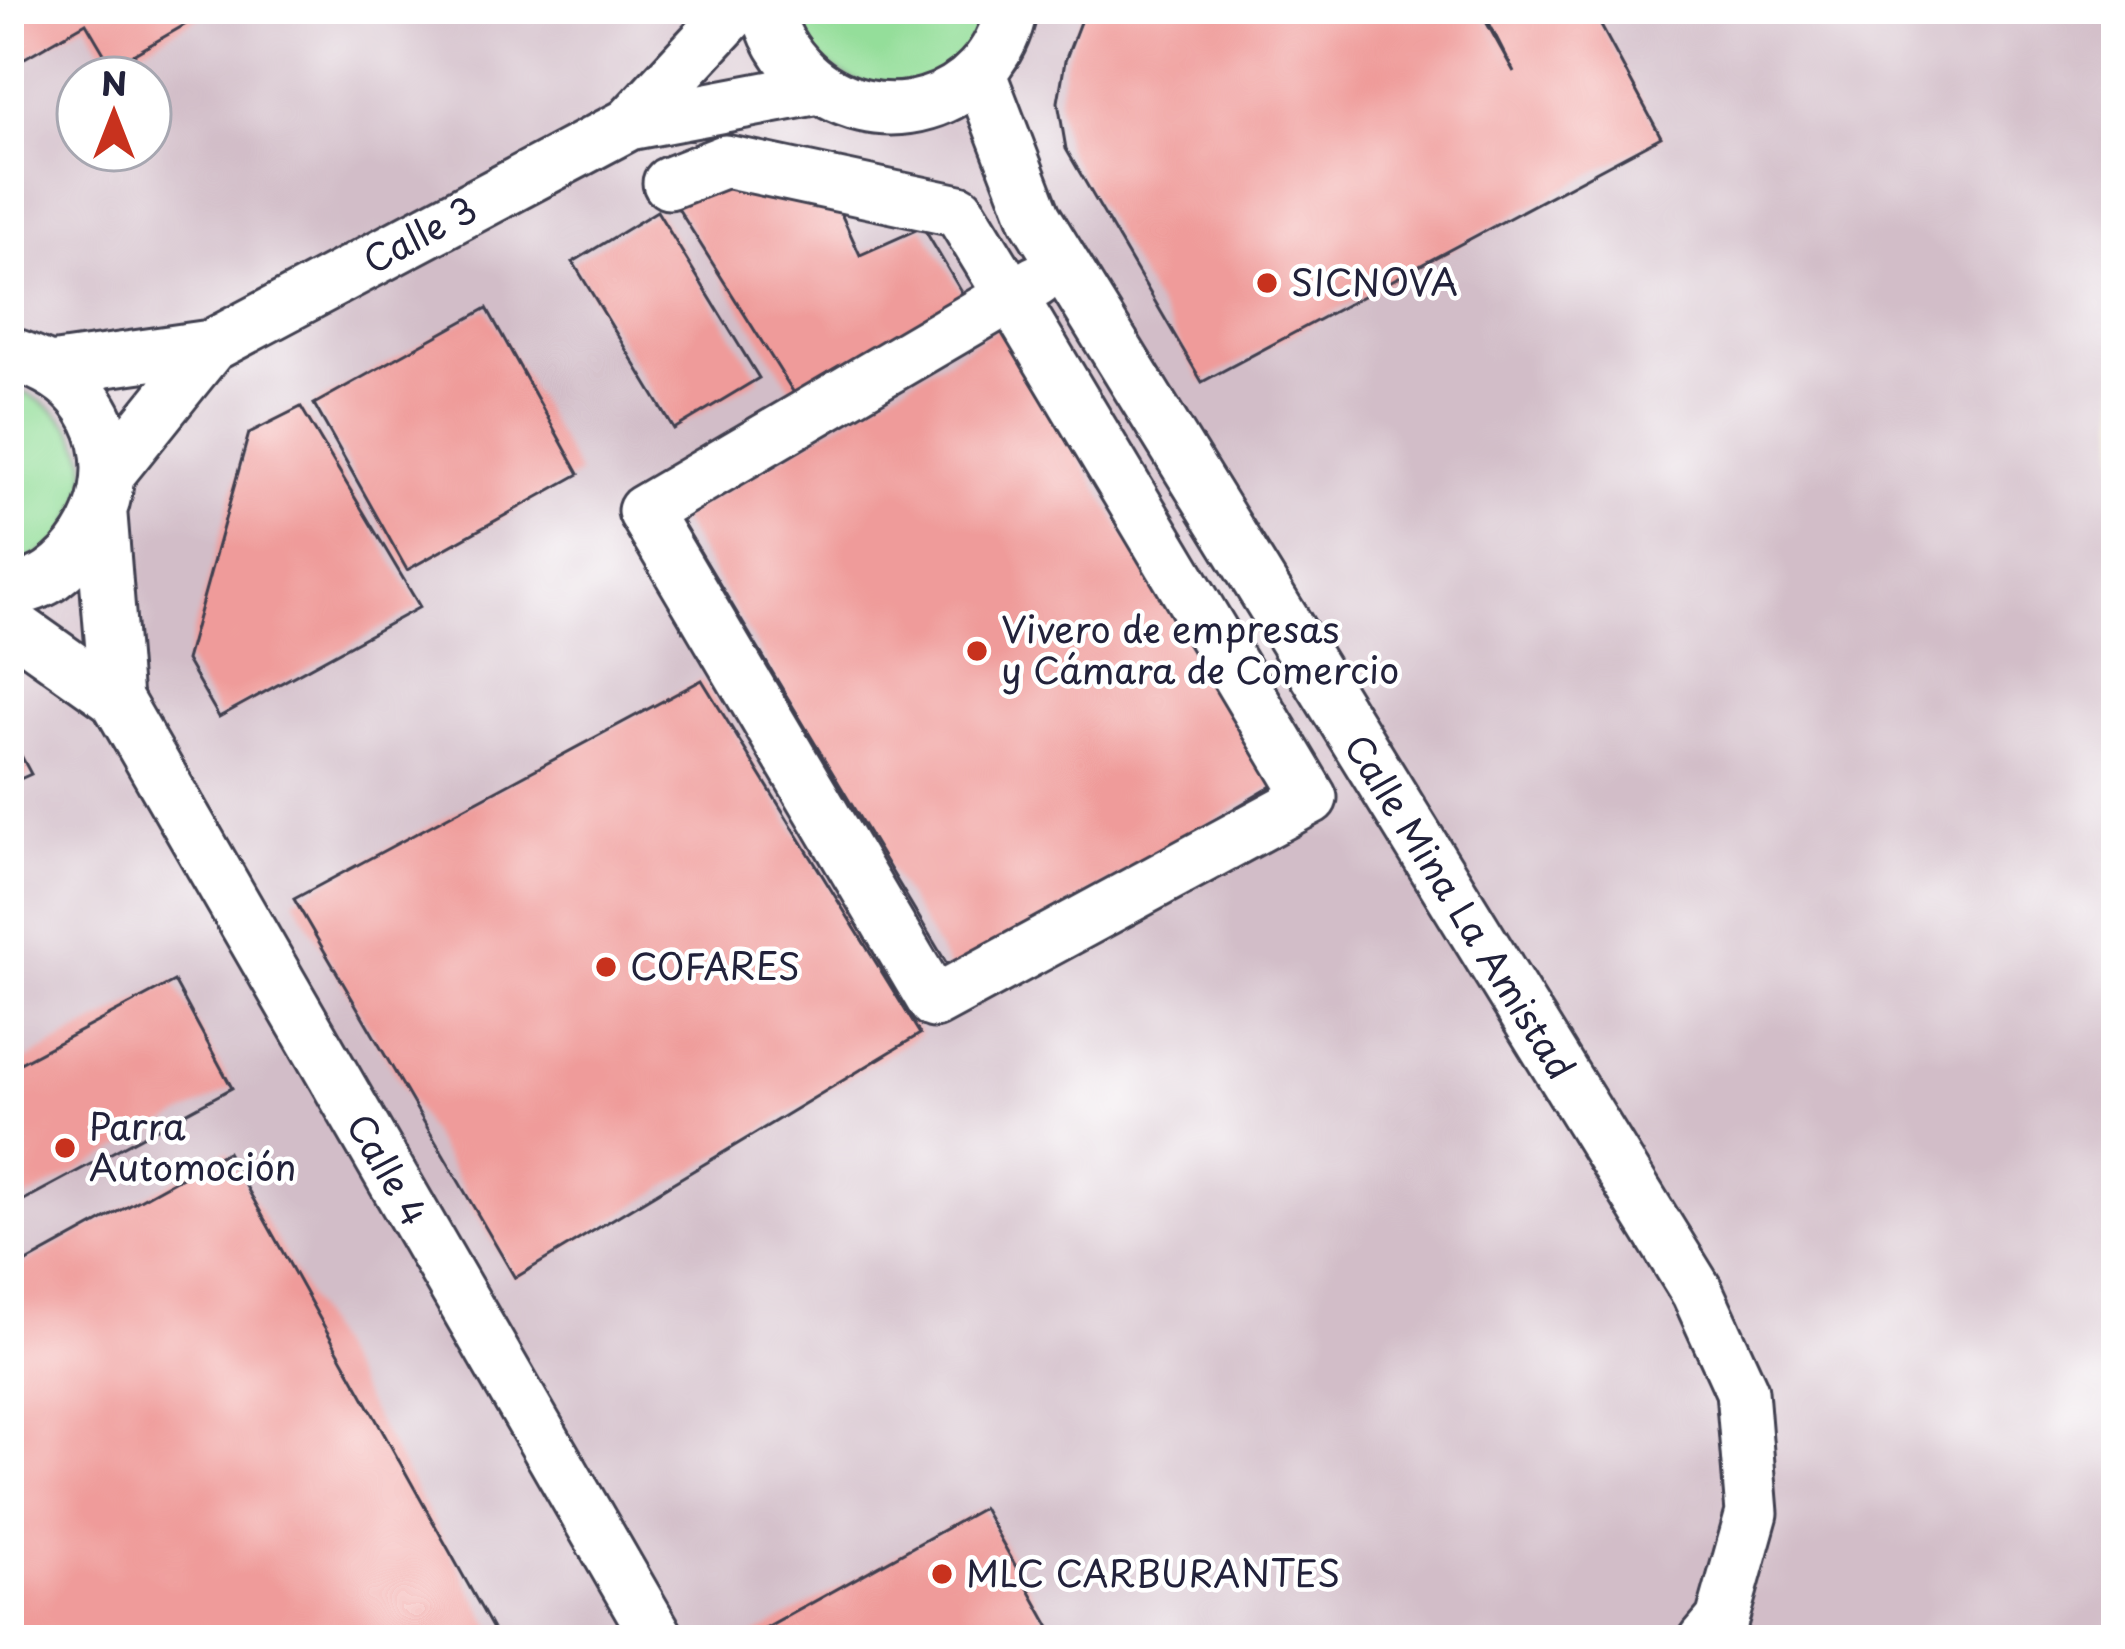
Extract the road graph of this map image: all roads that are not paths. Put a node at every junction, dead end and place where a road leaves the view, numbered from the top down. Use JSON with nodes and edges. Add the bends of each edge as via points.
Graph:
{"nodes":[{"id":1,"x":736,"y":9,"type":"edge"},
{"id":2,"x":768,"y":9,"type":"edge"},
{"id":3,"x":1011,"y":9,"type":"edge"},
{"id":4,"x":979,"y":72,"type":"junction"},
{"id":5,"x":818,"y":88,"type":"junction"},
{"id":6,"x":628,"y":124,"type":"junction"},
{"id":7,"x":669,"y":183,"type":"dead end"},
{"id":8,"x":1064,"y":265,"type":"junction"},
{"id":9,"x":1011,"y":296,"type":"junction"},
{"id":10,"x":211,"y":346,"type":"junction"},
{"id":11,"x":20,"y":357,"type":"edge"},
{"id":12,"x":105,"y":494,"type":"junction"},
{"id":13,"x":9,"y":592,"type":"edge"},
{"id":14,"x":9,"y":623,"type":"edge"},
{"id":15,"x":116,"y":699,"type":"junction"},
{"id":16,"x":658,"y":1640,"type":"edge"},
{"id":17,"x":1705,"y":1640,"type":"edge"}],
"edges":[{"from":1,"to":6,"type":"street","name":"Calle 3"},
{"from":2,"to":5,"type":"street","via":[[788,58]]},
{"from":3,"to":4,"type":"street","via":[[997,50]]},
{"from":4,"to":5,"type":"street","via":[[919,107],[850,104]]},
{"from":4,"to":8,"type":"street","name":"Calle Mina La Amistad","via":[[1035,218]]},
{"from":5,"to":6,"type":"street","name":"Calle 3"},
{"from":6,"to":10,"type":"street","name":"Calle 3"},
{"from":7,"to":9,"type":"street","via":[[724,161],[959,212]]},
{"from":8,"to":9,"type":"street"},
{"from":8,"to":17,"type":"street","name":"Calle Mina La Amistad","via":[[1706,1312],[1742,1391],[1752,1513],[1721,1620]]},
{"from":9,"to":9,"type":"street","via":[[1311,798],[934,1002],[644,511]]},
{"from":10,"to":11,"type":"street","name":"Calle 3"},
{"from":10,"to":12,"type":"street","name":"Calle 3"},
{"from":11,"to":12,"type":"street","name":"Calle 4","via":[[82,396],[102,432]]},
{"from":12,"to":13,"type":"street","name":"Calle 3","via":[[80,551],[49,578]]},
{"from":12,"to":15,"type":"street","name":"Calle 4"},
{"from":14,"to":15,"type":"street","name":"Calle 4"},
{"from":15,"to":16,"type":"street","name":"Calle 4"}]}
